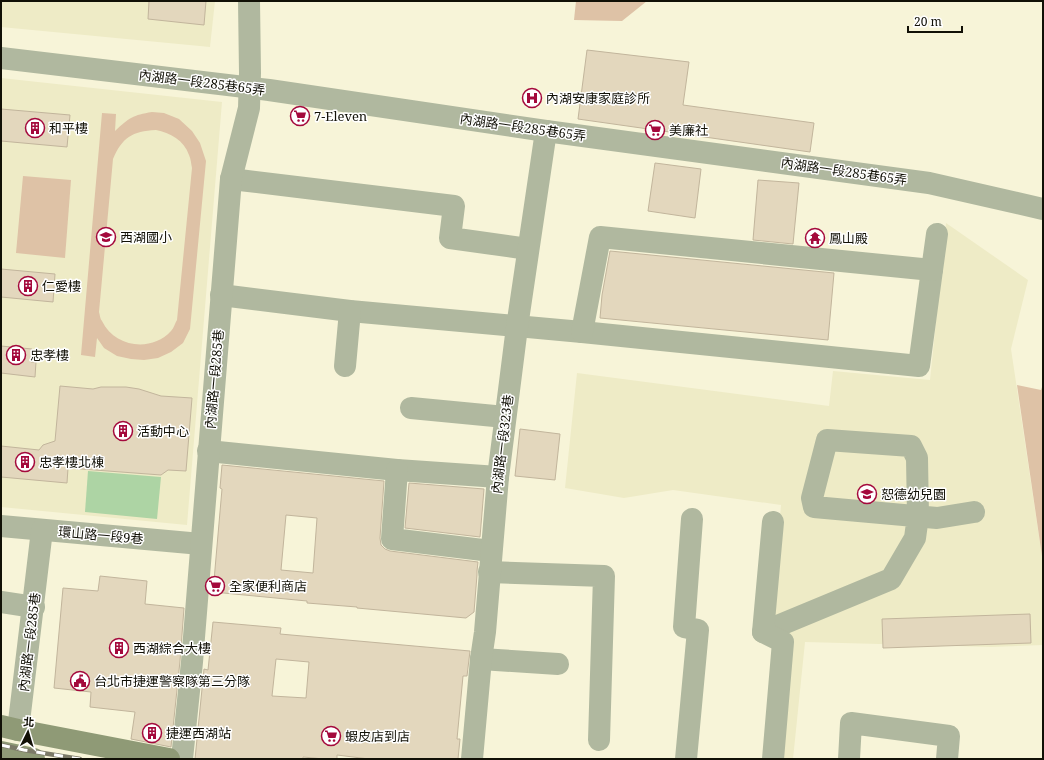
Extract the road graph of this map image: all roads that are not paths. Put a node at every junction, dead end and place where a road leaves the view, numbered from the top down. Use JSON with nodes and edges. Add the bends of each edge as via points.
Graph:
{"nodes":[{"id":1,"x":250,"y":1,"type":"edge"},
{"id":2,"x":1,"y":58,"type":"edge"},
{"id":3,"x":250,"y":87,"type":"junction"},
{"id":4,"x":546,"y":131,"type":"junction"},
{"id":5,"x":231,"y":179,"type":"junction"},
{"id":6,"x":1043,"y":209,"type":"edge"},
{"id":7,"x":937,"y":234,"type":"dead end"},
{"id":8,"x":528,"y":249,"type":"junction"},
{"id":9,"x":932,"y":270,"type":"junction"},
{"id":10,"x":221,"y":295,"type":"junction"},
{"id":11,"x":350,"y":311,"type":"junction"},
{"id":12,"x":517,"y":326,"type":"junction"},
{"id":13,"x":582,"y":332,"type":"junction"},
{"id":14,"x":345,"y":366,"type":"dead end"},
{"id":15,"x":411,"y":408,"type":"dead end"},
{"id":16,"x":505,"y":417,"type":"junction"},
{"id":17,"x":208,"y":451,"type":"junction"},
{"id":18,"x":397,"y":470,"type":"junction"},
{"id":19,"x":498,"y":477,"type":"junction"},
{"id":20,"x":974,"y":512,"type":"dead end"},
{"id":21,"x":918,"y":516,"type":"junction"},
{"id":22,"x":692,"y":519,"type":"dead end"},
{"id":23,"x":773,"y":522,"type":"dead end"},
{"id":24,"x":1,"y":526,"type":"edge"},
{"id":25,"x":42,"y":530,"type":"junction"},
{"id":26,"x":201,"y":544,"type":"junction"},
{"id":27,"x":490,"y":562,"type":"junction"},
{"id":28,"x":1,"y":602,"type":"edge"},
{"id":29,"x":34,"y":607,"type":"junction"},
{"id":30,"x":763,"y":632,"type":"junction"},
{"id":31,"x":481,"y":659,"type":"junction"},
{"id":32,"x":558,"y":664,"type":"dead end"},
{"id":33,"x":10,"y":728,"type":"edge"},
{"id":34,"x":599,"y":740,"type":"dead end"},
{"id":35,"x":1,"y":752,"type":"edge"},
{"id":36,"x":34,"y":759,"type":"edge"},
{"id":37,"x":169,"y":759,"type":"edge"},
{"id":38,"x":182,"y":759,"type":"edge"},
{"id":39,"x":472,"y":759,"type":"edge"},
{"id":40,"x":686,"y":759,"type":"edge"},
{"id":41,"x":773,"y":759,"type":"edge"},
{"id":42,"x":849,"y":759,"type":"edge"},
{"id":43,"x":947,"y":759,"type":"edge"}],
"edges":[{"from":1,"to":3,"type":"street","name":"內湖路一段285巷"},
{"from":2,"to":3,"type":"street","name":"內湖路一段285巷65弄"},
{"from":3,"to":4,"type":"street","name":"內湖路一段285巷65弄"},
{"from":3,"to":5,"type":"street","name":"內湖路一段285巷","via":[[249,108]]},
{"from":4,"to":6,"type":"street","name":"內湖路一段285巷65弄","via":[[929,183]]},
{"from":4,"to":8,"type":"street","name":"內湖路一段323巷"},
{"from":5,"to":8,"type":"street","via":[[454,206],[450,238]]},
{"from":5,"to":10,"type":"street","name":"內湖路一段285巷"},
{"from":7,"to":9,"type":"street"},
{"from":8,"to":12,"type":"street","name":"內湖路一段323巷"},
{"from":9,"to":13,"type":"street","via":[[600,237]]},
{"from":9,"to":13,"type":"street","via":[[919,366]]},
{"from":10,"to":11,"type":"street"},
{"from":10,"to":17,"type":"street","name":"內湖路一段285巷"},
{"from":11,"to":12,"type":"street"},
{"from":11,"to":14,"type":"street"},
{"from":12,"to":13,"type":"street"},
{"from":12,"to":16,"type":"street","name":"內湖路一段323巷"},
{"from":15,"to":16,"type":"street"},
{"from":16,"to":19,"type":"street","name":"內湖路一段323巷"},
{"from":17,"to":18,"type":"street"},
{"from":17,"to":26,"type":"street","name":"內湖路一段285巷"},
{"from":18,"to":19,"type":"street"},
{"from":18,"to":27,"type":"street","via":[[392,539]]},
{"from":19,"to":27,"type":"street","name":"內湖路一段323巷"},
{"from":20,"to":21,"type":"street","via":[[937,518]]},
{"from":21,"to":21,"type":"street","via":[[814,507],[812,498],[827,440],[911,446],[917,458]]},
{"from":21,"to":30,"type":"street","via":[[915,538],[891,579]]},
{"from":22,"to":40,"type":"street","via":[[684,626],[698,630]]},
{"from":23,"to":30,"type":"street"},
{"from":24,"to":25,"type":"street","name":"環山路一段9巷"},
{"from":25,"to":26,"type":"street","name":"環山路一段9巷"},
{"from":25,"to":29,"type":"street","name":"內湖路一段285巷"},
{"from":26,"to":38,"type":"street","name":"內湖路一段285巷"},
{"from":27,"to":31,"type":"street","name":"內湖路一段323巷"},
{"from":27,"to":34,"type":"street","via":[[604,576]]},
{"from":28,"to":29,"type":"street"},
{"from":29,"to":33,"type":"street","name":"內湖路一段285巷"},
{"from":30,"to":41,"type":"street","via":[[783,642]]},
{"from":31,"to":32,"type":"street"},
{"from":31,"to":39,"type":"street","name":"內湖路一段323巷"},
{"from":33,"to":37,"type":"main road"},
{"from":35,"to":36,"type":"main road"},
{"from":42,"to":43,"type":"street","via":[[851,723],[949,736]]}]}
